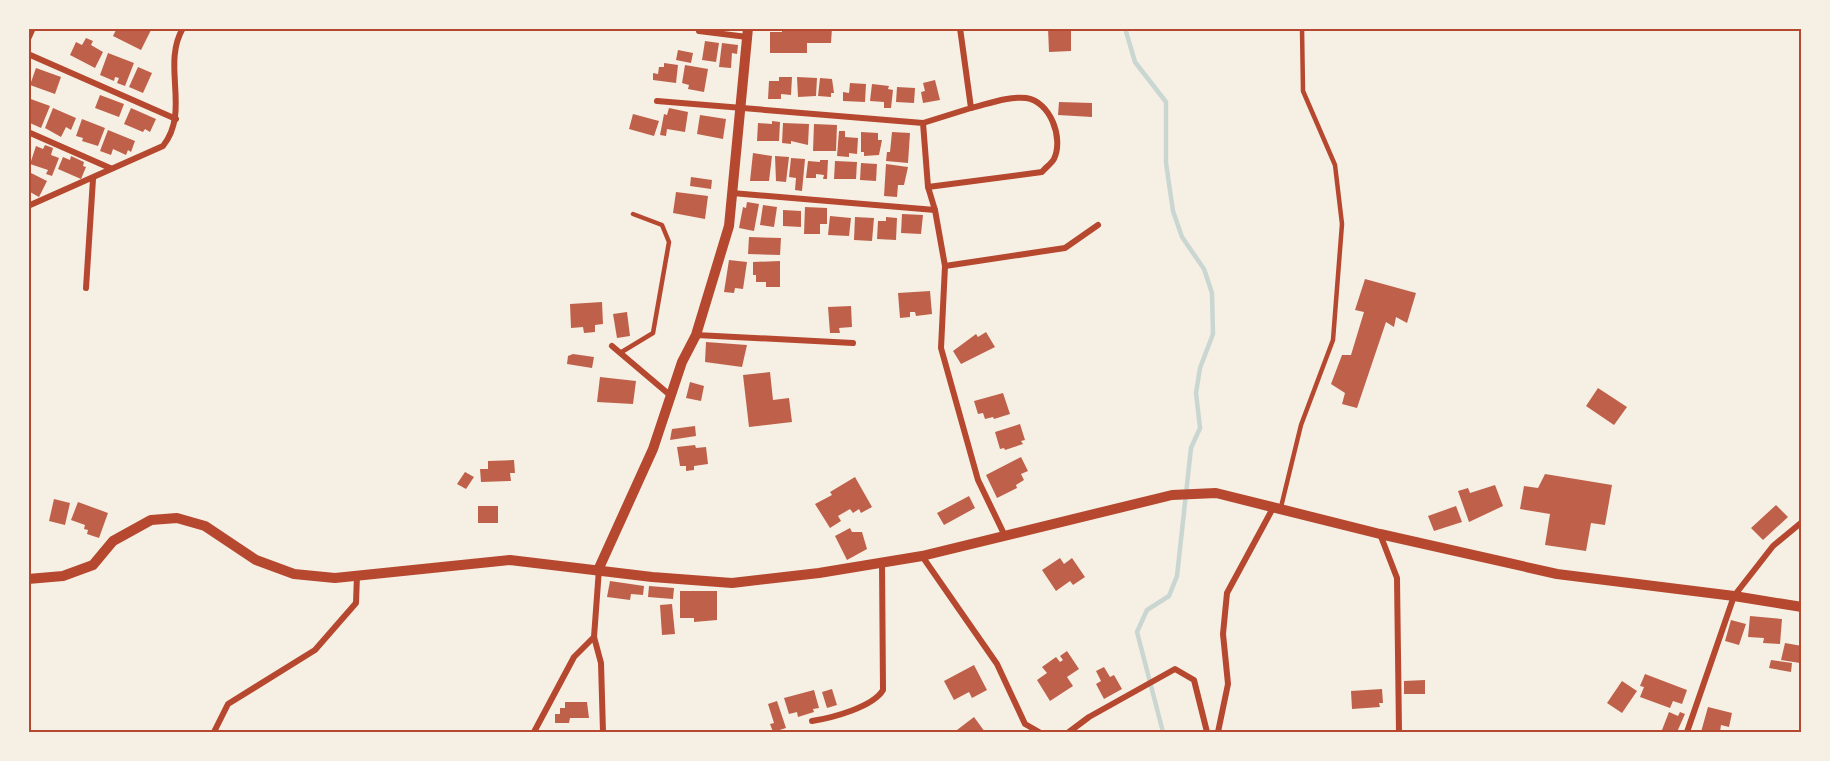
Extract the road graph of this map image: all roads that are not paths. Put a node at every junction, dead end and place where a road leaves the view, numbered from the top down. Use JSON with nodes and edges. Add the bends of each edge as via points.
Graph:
{"nodes":[{"id":1,"x":33,"y":28,"type":"edge"},
{"id":2,"x":183,"y":28,"type":"edge"},
{"id":3,"x":960,"y":28,"type":"edge"},
{"id":4,"x":1302,"y":28,"type":"edge"},
{"id":5,"x":699,"y":31,"type":"dead end"},
{"id":6,"x":747,"y":33,"type":"edge"},
{"id":7,"x":28,"y":39,"type":"edge"},
{"id":8,"x":28,"y":54,"type":"edge"},
{"id":9,"x":657,"y":101,"type":"dead end"},
{"id":10,"x":971,"y":108,"type":"junction"},
{"id":11,"x":741,"y":109,"type":"junction"},
{"id":12,"x":176,"y":119,"type":"junction"},
{"id":13,"x":923,"y":123,"type":"junction"},
{"id":14,"x":28,"y":132,"type":"edge"},
{"id":15,"x":110,"y":168,"type":"junction"},
{"id":16,"x":93,"y":179,"type":"junction"},
{"id":17,"x":928,"y":187,"type":"junction"},
{"id":18,"x":732,"y":193,"type":"junction"},
{"id":19,"x":28,"y":206,"type":"edge"},
{"id":20,"x":935,"y":210,"type":"junction"},
{"id":21,"x":633,"y":214,"type":"dead end"},
{"id":22,"x":1098,"y":225,"type":"dead end"},
{"id":23,"x":945,"y":266,"type":"junction"},
{"id":24,"x":86,"y":288,"type":"dead end"},
{"id":25,"x":696,"y":335,"type":"junction"},
{"id":26,"x":853,"y":343,"type":"dead end"},
{"id":27,"x":612,"y":346,"type":"dead end"},
{"id":28,"x":620,"y":353,"type":"junction"},
{"id":29,"x":671,"y":396,"type":"junction"},
{"id":30,"x":1276,"y":509,"type":"junction"},
{"id":31,"x":1802,"y":522,"type":"edge"},
{"id":32,"x":1380,"y":534,"type":"junction"},
{"id":33,"x":1005,"y":536,"type":"junction"},
{"id":34,"x":922,"y":556,"type":"junction"},
{"id":35,"x":882,"y":563,"type":"junction"},
{"id":36,"x":599,"y":568,"type":"junction"},
{"id":37,"x":357,"y":575,"type":"junction"},
{"id":38,"x":28,"y":579,"type":"edge"},
{"id":39,"x":1734,"y":596,"type":"junction"},
{"id":40,"x":1802,"y":607,"type":"edge"},
{"id":41,"x":594,"y":637,"type":"junction"},
{"id":42,"x":812,"y":721,"type":"dead end"},
{"id":43,"x":214,"y":732,"type":"edge"},
{"id":44,"x":534,"y":732,"type":"edge"},
{"id":45,"x":603,"y":732,"type":"edge"},
{"id":46,"x":1039,"y":732,"type":"edge"},
{"id":47,"x":1069,"y":732,"type":"edge"},
{"id":48,"x":1207,"y":732,"type":"edge"},
{"id":49,"x":1218,"y":732,"type":"edge"},
{"id":50,"x":1399,"y":732,"type":"edge"},
{"id":51,"x":1687,"y":732,"type":"edge"}],
"edges":[{"from":1,"to":7,"type":"street"},
{"from":2,"to":12,"type":"street","via":[[173,56]]},
{"from":3,"to":10,"type":"street"},
{"from":4,"to":30,"type":"lane","via":[[1303,91],[1335,165],[1341,224],[1334,340],[1301,425]]},
{"from":5,"to":6,"type":"street"},
{"from":6,"to":11,"type":"street"},
{"from":8,"to":12,"type":"street"},
{"from":9,"to":11,"type":"street"},
{"from":10,"to":13,"type":"street"},
{"from":10,"to":17,"type":"street","via":[[1002,100],[1026,98],[1038,102],[1053,118],[1054,159],[1042,172]]},
{"from":11,"to":13,"type":"street"},
{"from":11,"to":18,"type":"street"},
{"from":12,"to":15,"type":"street","via":[[173,134],[163,146]]},
{"from":13,"to":17,"type":"street"},
{"from":14,"to":15,"type":"street"},
{"from":15,"to":16,"type":"street"},
{"from":16,"to":19,"type":"street"},
{"from":16,"to":24,"type":"street"},
{"from":17,"to":20,"type":"street"},
{"from":18,"to":20,"type":"street"},
{"from":18,"to":25,"type":"street","via":[[729,226]]},
{"from":20,"to":23,"type":"street"},
{"from":21,"to":28,"type":"lane","via":[[662,225],[669,243],[653,333]]},
{"from":22,"to":23,"type":"street","via":[[1065,248]]},
{"from":23,"to":33,"type":"street","via":[[941,348],[978,480]]},
{"from":25,"to":26,"type":"street"},
{"from":25,"to":29,"type":"street"},
{"from":27,"to":28,"type":"street"},
{"from":28,"to":29,"type":"street"},
{"from":29,"to":36,"type":"street","via":[[653,449]]},
{"from":30,"to":32,"type":"street"},
{"from":30,"to":33,"type":"street","via":[[1216,493],[1172,495]]},
{"from":30,"to":49,"type":"street","via":[[1227,593],[1223,634],[1228,684]]},
{"from":31,"to":39,"type":"street","via":[[1773,546]]},
{"from":32,"to":39,"type":"street","via":[[1557,574]]},
{"from":32,"to":50,"type":"street","via":[[1397,578]]},
{"from":33,"to":34,"type":"street"},
{"from":34,"to":35,"type":"street"},
{"from":34,"to":46,"type":"street","via":[[997,664],[1025,724]]},
{"from":35,"to":36,"type":"street","via":[[732,583],[652,577]]},
{"from":35,"to":42,"type":"street","via":[[883,690],[878,698],[832,718]]},
{"from":36,"to":37,"type":"street","via":[[510,560]]},
{"from":36,"to":41,"type":"street"},
{"from":37,"to":38,"type":"street","via":[[335,578],[294,574],[256,560],[205,526],[177,518],[151,520],[113,541],[93,565],[63,576]]},
{"from":37,"to":43,"type":"street","via":[[356,603],[315,650],[228,704]]},
{"from":39,"to":40,"type":"street"},
{"from":39,"to":51,"type":"street"},
{"from":41,"to":44,"type":"street","via":[[574,657]]},
{"from":41,"to":45,"type":"street","via":[[601,663]]},
{"from":47,"to":48,"type":"street","via":[[1175,669],[1194,680]]}]}
